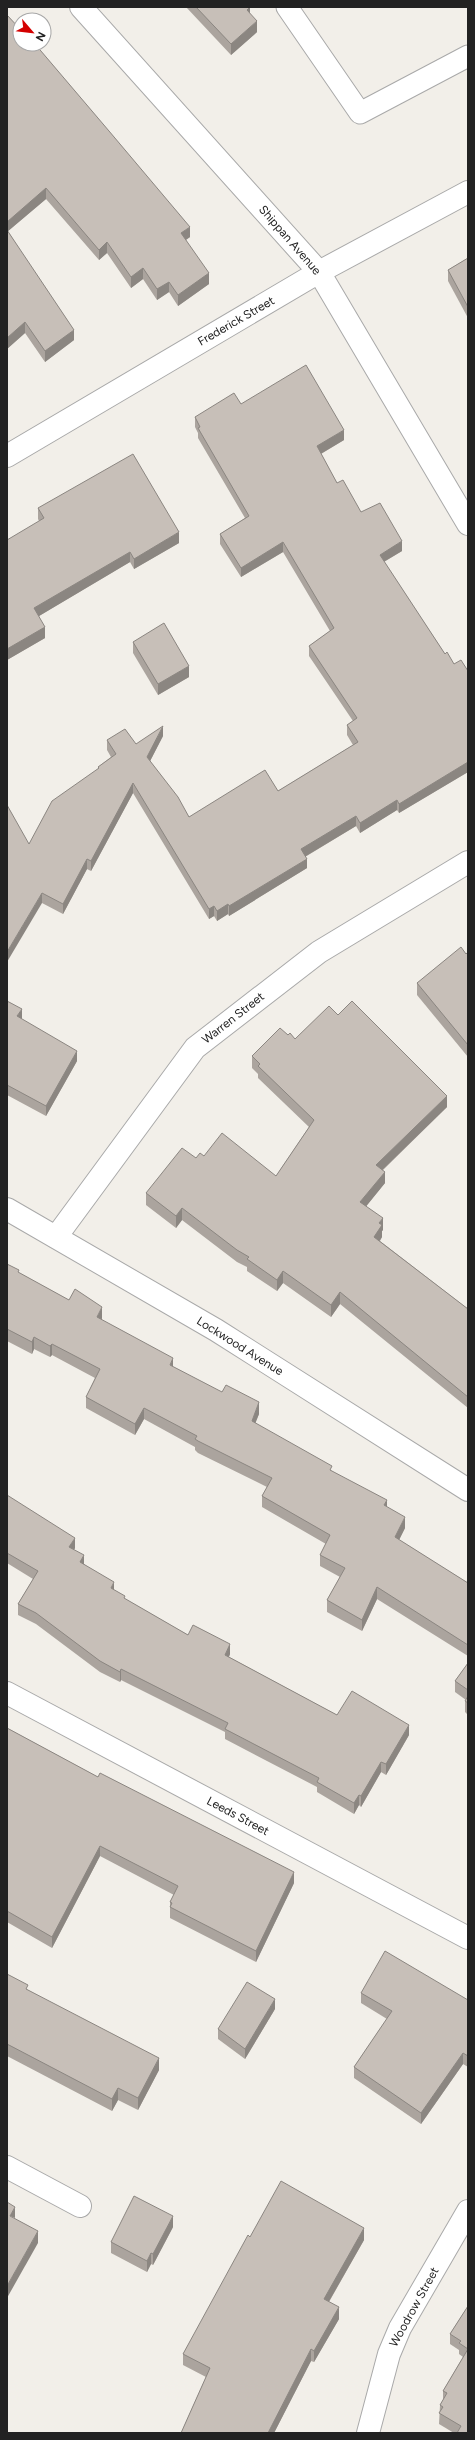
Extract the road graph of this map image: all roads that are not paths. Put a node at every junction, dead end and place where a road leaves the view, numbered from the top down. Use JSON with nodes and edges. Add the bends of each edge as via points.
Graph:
{"nodes":[{"id":1,"x":81,"y":7,"type":"edge"},
{"id":2,"x":287,"y":7,"type":"edge"},
{"id":3,"x":468,"y":56,"type":"edge"},
{"id":4,"x":468,"y":192,"type":"edge"},
{"id":5,"x":319,"y":272,"type":"junction"},
{"id":6,"x":7,"y":456,"type":"edge"},
{"id":7,"x":468,"y":524,"type":"edge"},
{"id":8,"x":468,"y":862,"type":"edge"},
{"id":9,"x":7,"y":1209,"type":"edge"},
{"id":10,"x":56,"y":1236,"type":"junction"},
{"id":11,"x":468,"y":1490,"type":"edge"},
{"id":12,"x":7,"y":1693,"type":"edge"},
{"id":13,"x":468,"y":1938,"type":"edge"},
{"id":14,"x":7,"y":2167,"type":"edge"},
{"id":15,"x":80,"y":2206,"type":"dead end"},
{"id":16,"x":468,"y":2211,"type":"edge"},
{"id":17,"x":368,"y":2433,"type":"edge"}],
"edges":[{"from":1,"to":5,"type":"street","name":"Shippan Avenue"},
{"from":2,"to":3,"type":"lane","via":[[360,113]]},
{"from":4,"to":5,"type":"street","name":"Frederick Street"},
{"from":5,"to":6,"type":"street","name":"Frederick Street"},
{"from":5,"to":7,"type":"street","name":"Shippan Avenue"},
{"from":8,"to":10,"type":"street","name":"Warren Street","via":[[319,952],[195,1048]]},
{"from":9,"to":10,"type":"street","name":"Lockwood Avenue"},
{"from":10,"to":11,"type":"street","name":"Lockwood Avenue","via":[[216,1330]]},
{"from":12,"to":13,"type":"street","name":"Leeds Street"},
{"from":14,"to":15,"type":"street"},
{"from":16,"to":17,"type":"street","name":"Woodrow Street","via":[[397,2334],[389,2354]]}]}
